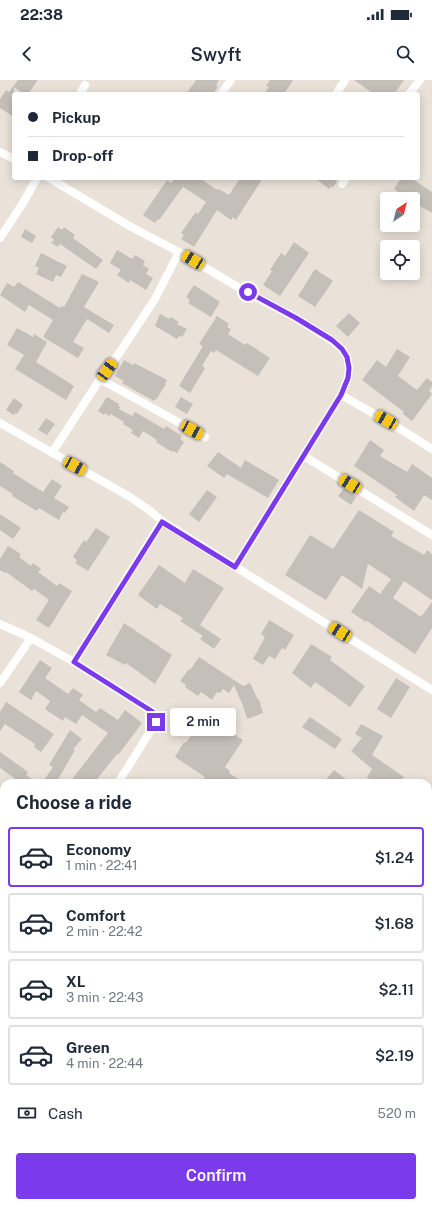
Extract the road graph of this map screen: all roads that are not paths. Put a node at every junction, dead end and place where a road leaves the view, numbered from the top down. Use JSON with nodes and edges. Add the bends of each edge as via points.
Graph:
{"nodes":[{"id":1,"x":230,"y":80,"type":"edge"},
{"id":2,"x":345,"y":80,"type":"edge"},
{"id":3,"x":420,"y":80,"type":"edge"},
{"id":4,"x":85,"y":86,"type":"dead end"},
{"id":5,"x":81,"y":92,"type":"edge"},
{"id":6,"x":222,"y":92,"type":"edge"},
{"id":7,"x":337,"y":92,"type":"edge"},
{"id":8,"x":411,"y":92,"type":"edge"},
{"id":9,"x":0,"y":152,"type":"edge"},
{"id":10,"x":12,"y":158,"type":"edge"},
{"id":11,"x":37,"y":180,"type":"edge"},
{"id":12,"x":52,"y":180,"type":"edge"},
{"id":13,"x":0,"y":238,"type":"edge"},
{"id":14,"x":179,"y":252,"type":"junction"},
{"id":15,"x":100,"y":380,"type":"junction"},
{"id":16,"x":341,"y":395,"type":"junction"},
{"id":17,"x":0,"y":423,"type":"edge"},
{"id":18,"x":205,"y":437,"type":"dead end"},
{"id":19,"x":432,"y":449,"type":"edge"},
{"id":20,"x":52,"y":454,"type":"junction"},
{"id":21,"x":304,"y":456,"type":"junction"},
{"id":22,"x":162,"y":522,"type":"junction"},
{"id":23,"x":432,"y":535,"type":"edge"},
{"id":24,"x":235,"y":567,"type":"junction"},
{"id":25,"x":0,"y":624,"type":"edge"},
{"id":26,"x":31,"y":638,"type":"junction"},
{"id":27,"x":74,"y":662,"type":"junction"},
{"id":28,"x":0,"y":683,"type":"edge"},
{"id":29,"x":432,"y":690,"type":"edge"},
{"id":30,"x":120,"y":779,"type":"edge"}],
"edges":[{"from":1,"to":6,"type":"street"},
{"from":2,"to":7,"type":"street"},
{"from":3,"to":8,"type":"street"},
{"from":4,"to":5,"type":"street"},
{"from":9,"to":10,"type":"street"},
{"from":11,"to":13,"type":"street"},
{"from":12,"to":14,"type":"street"},
{"from":14,"to":15,"type":"street","via":[[155,299]]},
{"from":14,"to":16,"type":"street","via":[[332,340],[347,357],[349,368]]},
{"from":15,"to":18,"type":"street"},
{"from":15,"to":20,"type":"street"},
{"from":16,"to":19,"type":"street"},
{"from":16,"to":21,"type":"street"},
{"from":17,"to":20,"type":"street"},
{"from":20,"to":22,"type":"street","via":[[130,497]]},
{"from":21,"to":23,"type":"street"},
{"from":21,"to":24,"type":"street"},
{"from":22,"to":24,"type":"street"},
{"from":22,"to":27,"type":"street"},
{"from":24,"to":29,"type":"street"},
{"from":25,"to":26,"type":"street"},
{"from":26,"to":27,"type":"street"},
{"from":26,"to":28,"type":"street"},
{"from":27,"to":30,"type":"street","via":[[153,712],[156,717],[156,722]]}]}
